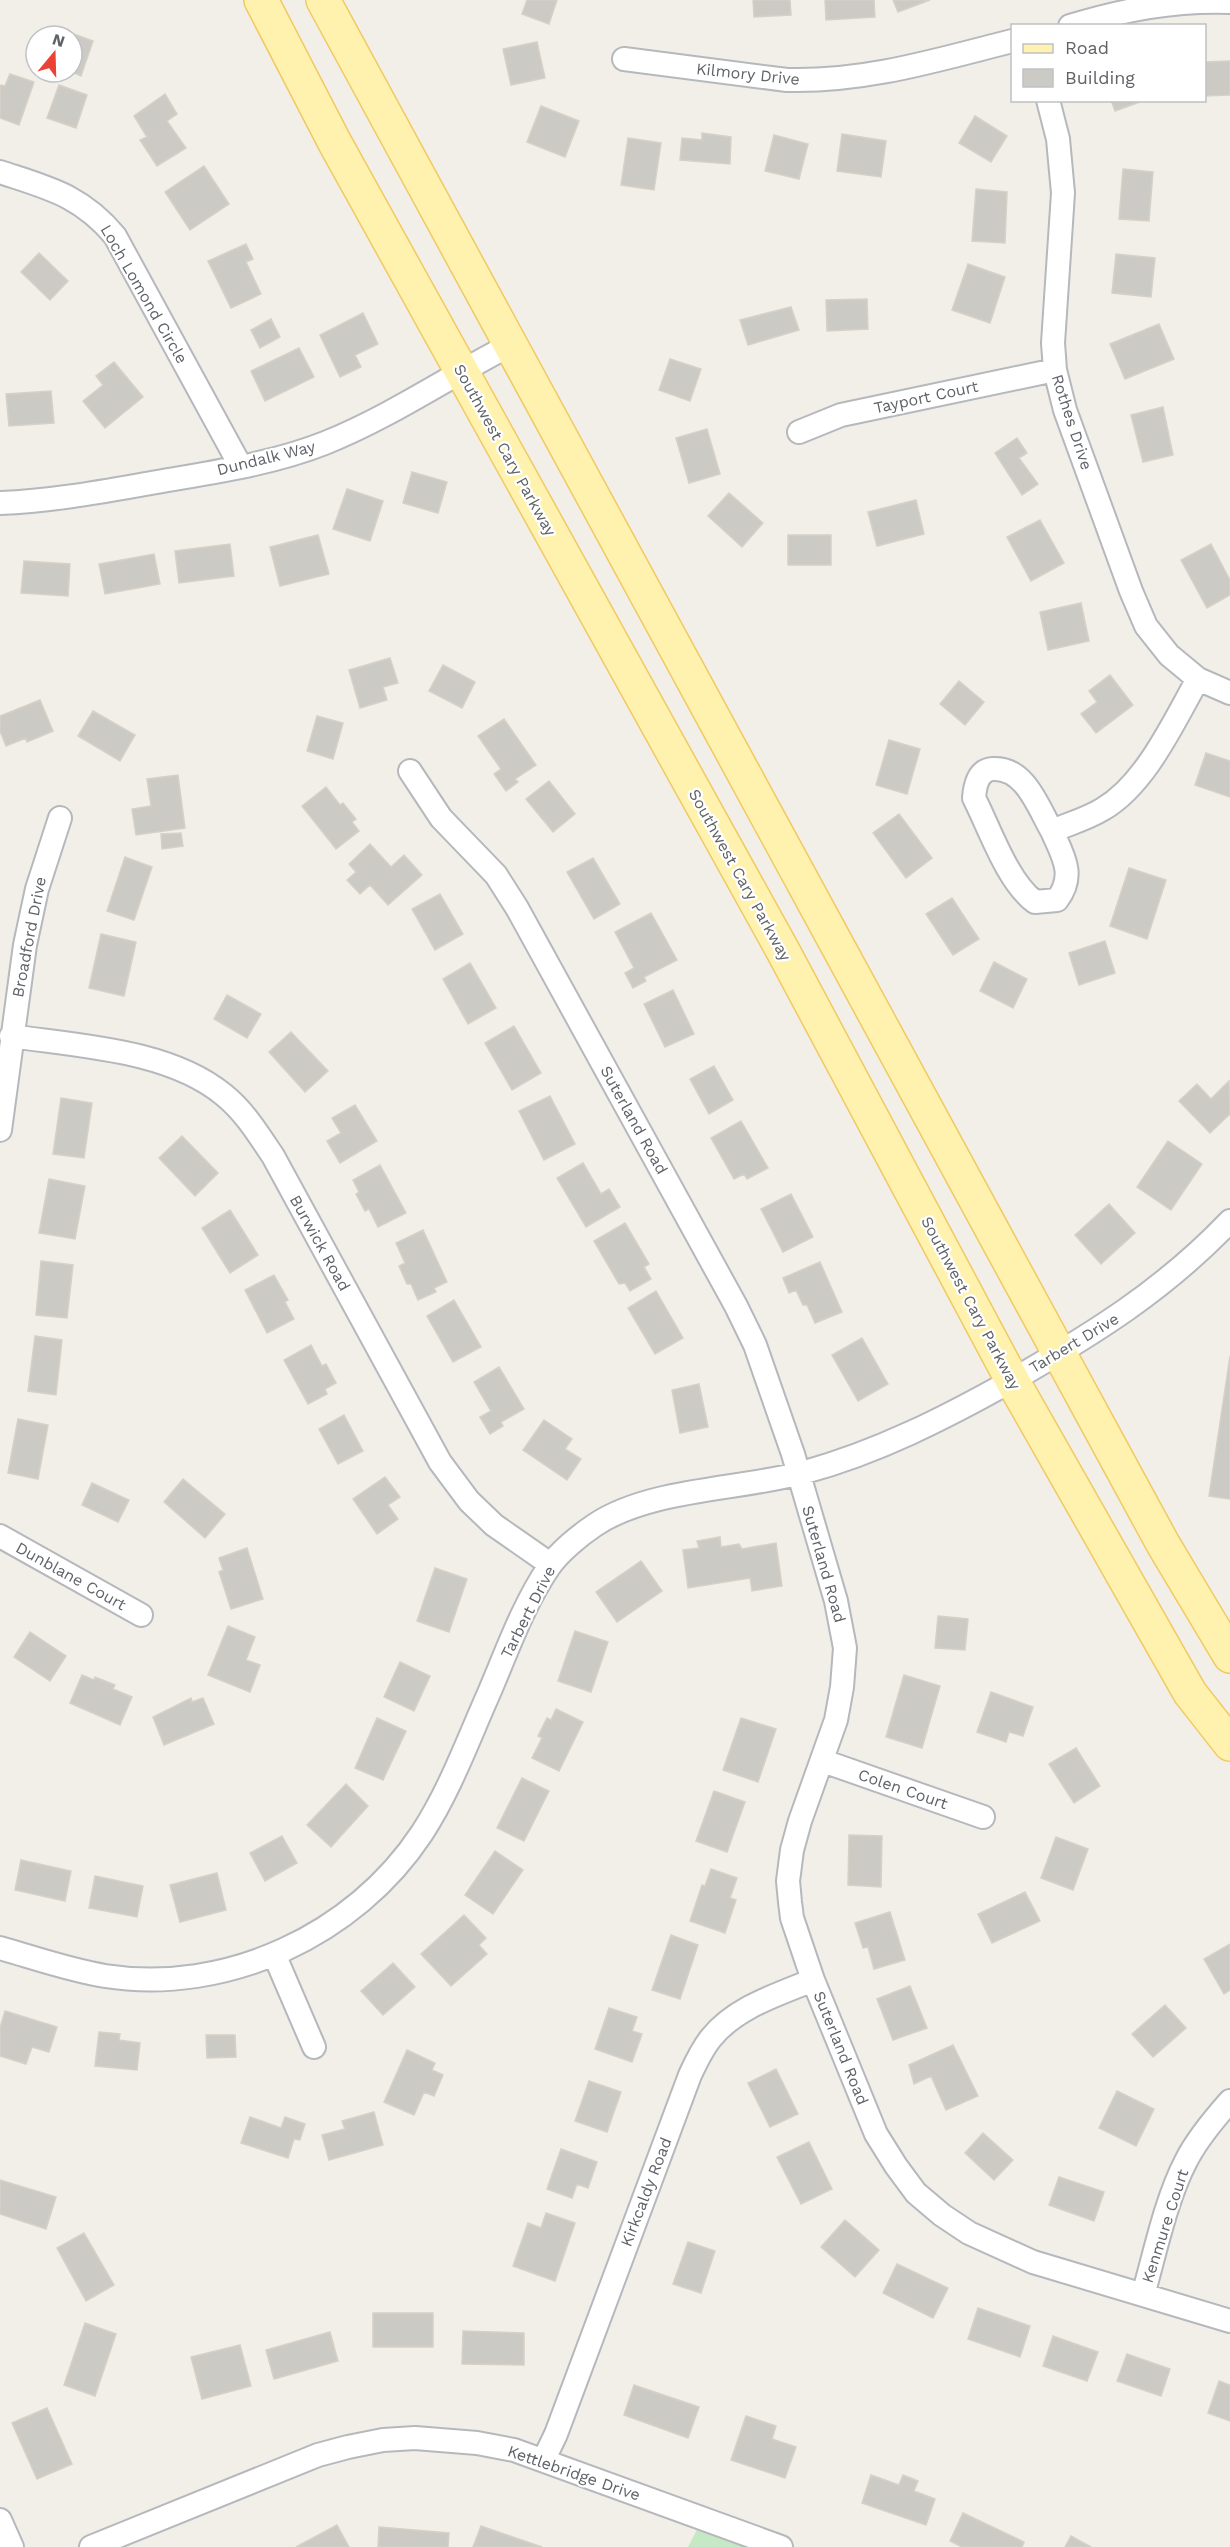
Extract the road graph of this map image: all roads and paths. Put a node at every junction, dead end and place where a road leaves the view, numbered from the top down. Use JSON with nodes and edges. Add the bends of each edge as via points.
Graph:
{"nodes":[{"id":1,"x":261,"y":0,"type":"edge"},
{"id":2,"x":323,"y":0,"type":"edge"},
{"id":3,"x":1230,"y":2,"type":"edge"},
{"id":4,"x":1077,"y":24,"type":"edge"},
{"id":5,"x":1011,"y":41,"type":"edge"},
{"id":6,"x":624,"y":59,"type":"dead end"},
{"id":7,"x":1049,"y":102,"type":"edge"},
{"id":8,"x":0,"y":172,"type":"edge"},
{"id":9,"x":510,"y":345,"type":"junction"},
{"id":10,"x":461,"y":370,"type":"junction"},
{"id":11,"x":1054,"y":370,"type":"junction"},
{"id":12,"x":799,"y":432,"type":"dead end"},
{"id":13,"x":241,"y":468,"type":"junction"},
{"id":14,"x":0,"y":502,"type":"edge"},
{"id":15,"x":1198,"y":679,"type":"junction"},
{"id":16,"x":1230,"y":693,"type":"edge"},
{"id":17,"x":410,"y":771,"type":"dead end"},
{"id":18,"x":60,"y":818,"type":"dead end"},
{"id":19,"x":1052,"y":831,"type":"junction"},
{"id":20,"x":11,"y":1036,"type":"junction"},
{"id":21,"x":0,"y":1130,"type":"edge"},
{"id":22,"x":1230,"y":1221,"type":"edge"},
{"id":23,"x":1059,"y":1354,"type":"junction"},
{"id":24,"x":1012,"y":1380,"type":"junction"},
{"id":25,"x":798,"y":1474,"type":"junction"},
{"id":26,"x":0,"y":1536,"type":"edge"},
{"id":27,"x":550,"y":1564,"type":"junction"},
{"id":28,"x":141,"y":1615,"type":"dead end"},
{"id":29,"x":1230,"y":1656,"type":"edge"},
{"id":30,"x":1230,"y":1744,"type":"edge"},
{"id":31,"x":823,"y":1761,"type":"junction"},
{"id":32,"x":983,"y":1817,"type":"dead end"},
{"id":33,"x":0,"y":1948,"type":"edge"},
{"id":34,"x":274,"y":1954,"type":"junction"},
{"id":35,"x":813,"y":1980,"type":"junction"},
{"id":36,"x":314,"y":2047,"type":"dead end"},
{"id":37,"x":1230,"y":2101,"type":"edge"},
{"id":38,"x":1143,"y":2295,"type":"junction"},
{"id":39,"x":1230,"y":2321,"type":"edge"},
{"id":40,"x":544,"y":2459,"type":"junction"},
{"id":41,"x":0,"y":2520,"type":"edge"},
{"id":42,"x":12,"y":2547,"type":"edge"},
{"id":43,"x":92,"y":2547,"type":"edge"},
{"id":44,"x":781,"y":2547,"type":"edge"}],
"edges":[{"from":1,"to":10,"type":"main road","name":"Southwest Cary Parkway","via":[[335,144]]},
{"from":2,"to":9,"type":"main road"},
{"from":3,"to":4,"type":"street","via":[[1163,3]]},
{"from":5,"to":6,"type":"street","name":"Kilmory Drive","via":[[886,73],[809,81]]},
{"from":7,"to":11,"type":"street","name":"Rothes Drive","via":[[1058,139],[1063,193]]},
{"from":8,"to":13,"type":"street","name":"Loch Lomond Circle","via":[[81,203],[107,226]]},
{"from":9,"to":10,"type":"street","name":"Dundalk Way"},
{"from":9,"to":23,"type":"main road"},
{"from":10,"to":13,"type":"street","name":"Dundalk Way","via":[[335,439]]},
{"from":10,"to":24,"type":"main road","name":"Southwest Cary Parkway","via":[[783,951]]},
{"from":11,"to":12,"type":"street","name":"Tayport Court","via":[[841,415]]},
{"from":11,"to":15,"type":"street","name":"Rothes Drive","via":[[1146,626],[1169,655]]},
{"from":13,"to":14,"type":"street","name":"Dundalk Way","via":[[69,497]]},
{"from":15,"to":16,"type":"street","name":"Rothes Drive"},
{"from":15,"to":19,"type":"street","via":[[1159,748],[1128,789],[1103,810]]},
{"from":17,"to":25,"type":"street","name":"Suterland Road","via":[[441,818],[496,875],[518,908],[736,1306],[772,1388]]},
{"from":18,"to":20,"type":"street","name":"Broadford Drive","via":[[37,890]]},
{"from":19,"to":19,"type":"street","via":[[1068,874],[1066,889],[1057,900],[1035,902],[1014,878],[974,798],[979,776],[986,769],[1014,772]]},
{"from":20,"to":21,"type":"street","name":"Broadford Drive"},
{"from":20,"to":27,"type":"street","name":"Burwick Road","via":[[170,1064],[225,1095],[247,1118],[273,1156],[440,1462],[469,1501],[494,1525]]},
{"from":22,"to":23,"type":"street","name":"Tarbert Drive","via":[[1152,1292]]},
{"from":23,"to":24,"type":"street","name":"Tarbert Drive"},
{"from":23,"to":29,"type":"main road","via":[[1163,1544]]},
{"from":24,"to":25,"type":"street","name":"Tarbert Drive","via":[[906,1437]]},
{"from":24,"to":30,"type":"main road","name":"Southwest Cary Parkway","via":[[1190,1693]]},
{"from":25,"to":27,"type":"street","name":"Tarbert Drive","via":[[638,1505],[595,1525]]},
{"from":25,"to":31,"type":"street","name":"Suterland Road","via":[[836,1600],[845,1648],[840,1703]]},
{"from":26,"to":28,"type":"street","name":"Dunblane Court"},
{"from":27,"to":34,"type":"street","name":"Tarbert Drive","via":[[422,1832],[389,1875],[363,1900],[315,1934]]},
{"from":31,"to":32,"type":"street","name":"Colen Court"},
{"from":31,"to":35,"type":"street","name":"Suterland Road","via":[[800,1821],[788,1881],[792,1918]]},
{"from":33,"to":34,"type":"street","name":"Tarbert Drive","via":[[76,1970],[158,1979],[216,1971]]},
{"from":34,"to":36,"type":"street"},
{"from":35,"to":38,"type":"street","name":"Suterland Road","via":[[876,2134],[916,2193],[960,2227],[998,2248]]},
{"from":35,"to":40,"type":"street","name":"Kirkcaldy Road","via":[[735,2016],[711,2037],[701,2053]]},
{"from":37,"to":38,"type":"street","name":"Kenmure Court","via":[[1186,2160]]},
{"from":38,"to":39,"type":"street","name":"Suterland Road"},
{"from":40,"to":43,"type":"street","name":"Kettlebridge Drive","via":[[477,2443],[415,2438],[383,2440],[318,2455]]},
{"from":40,"to":44,"type":"street","name":"Kettlebridge Drive"},
{"from":41,"to":42,"type":"street"}]}
